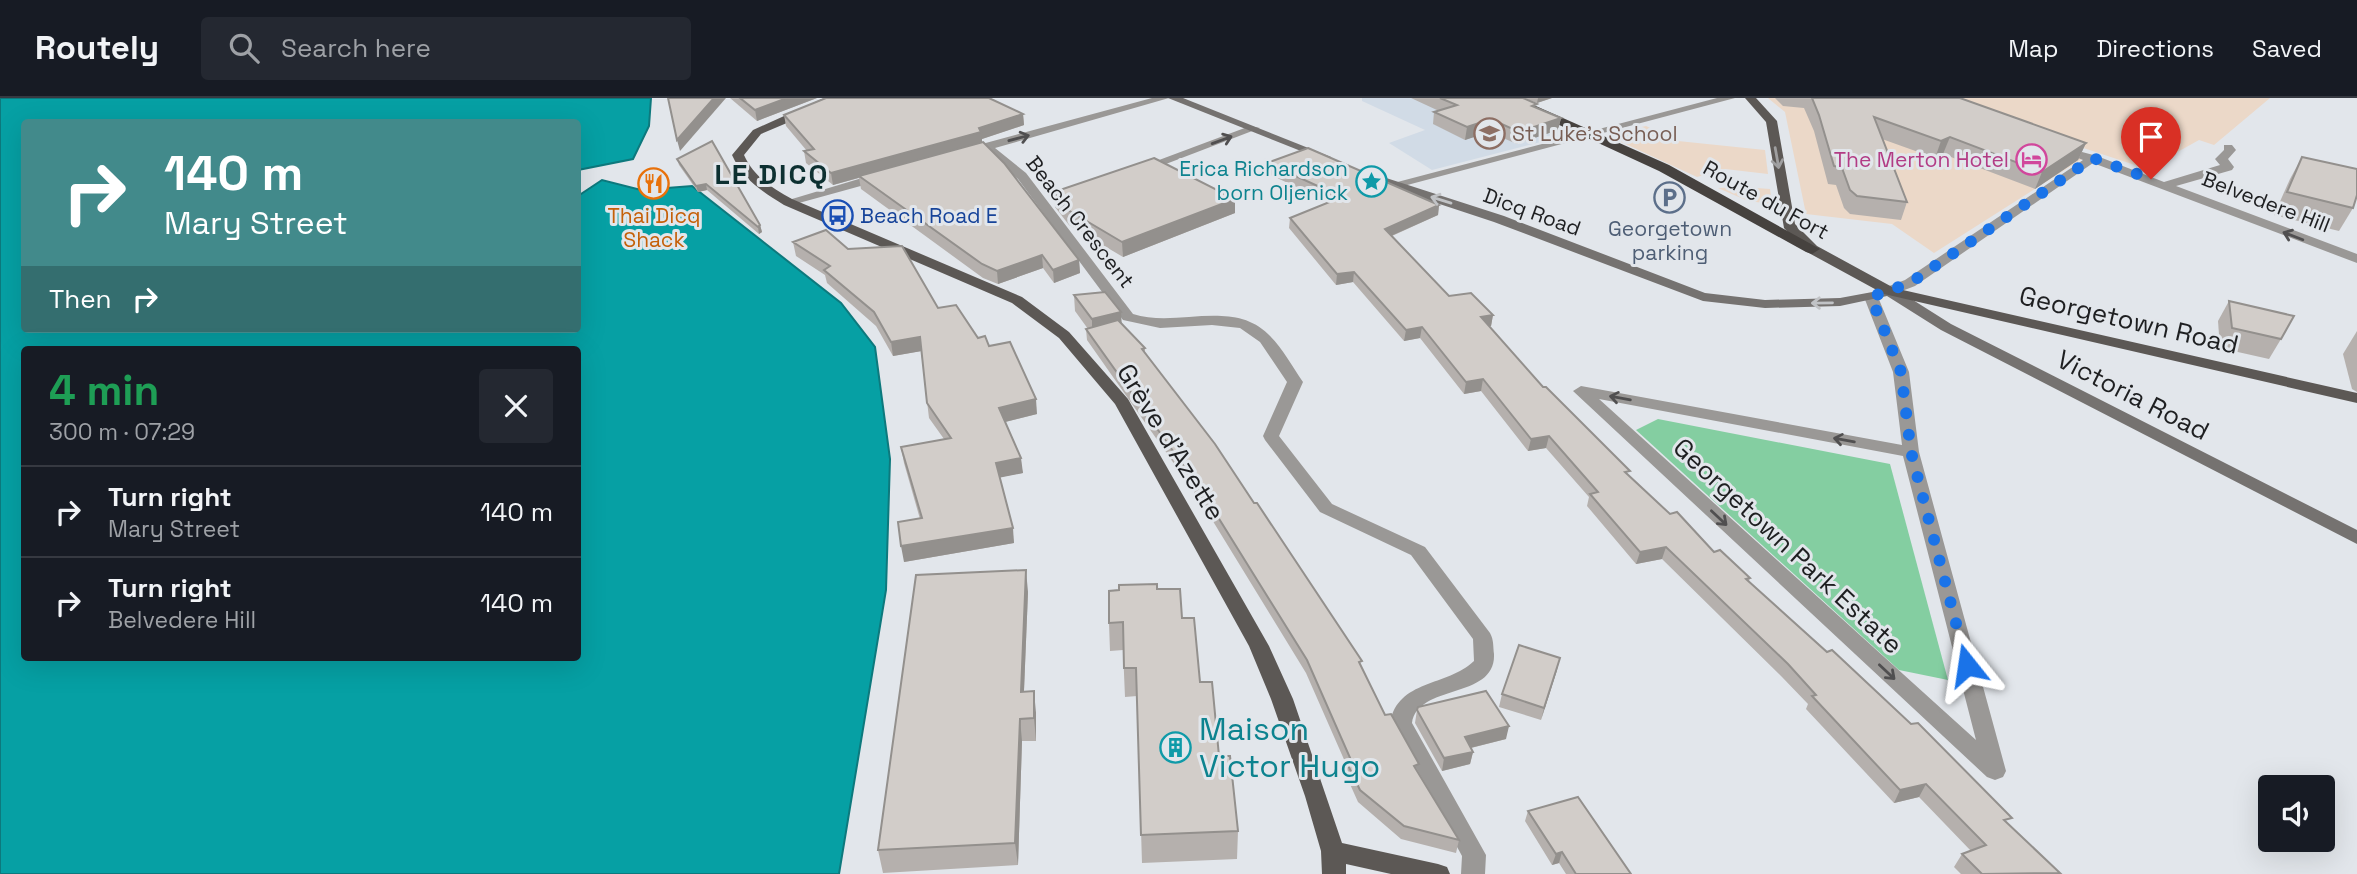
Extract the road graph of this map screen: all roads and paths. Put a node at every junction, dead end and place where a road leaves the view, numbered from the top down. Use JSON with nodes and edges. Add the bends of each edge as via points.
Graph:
{"nodes":[{"id":1,"x":841,"y":98,"type":"edge"},
{"id":2,"x":1164,"y":98,"type":"edge"},
{"id":3,"x":1173,"y":98,"type":"edge"},
{"id":4,"x":1507,"y":98,"type":"edge"},
{"id":5,"x":1730,"y":98,"type":"edge"},
{"id":6,"x":1750,"y":98,"type":"edge"},
{"id":7,"x":826,"y":99,"type":"edge"},
{"id":8,"x":1254,"y":128,"type":"junction"},
{"id":9,"x":1591,"y":134,"type":"junction"},
{"id":10,"x":2053,"y":144,"type":"edge"},
{"id":11,"x":986,"y":146,"type":"junction"},
{"id":12,"x":2228,"y":147,"type":"dead end"},
{"id":13,"x":964,"y":153,"type":"edge"},
{"id":14,"x":2093,"y":158,"type":"junction"},
{"id":15,"x":1342,"y":164,"type":"edge"},
{"id":16,"x":1132,"y":172,"type":"edge"},
{"id":17,"x":890,"y":174,"type":"edge"},
{"id":18,"x":1367,"y":175,"type":"edge"},
{"id":19,"x":1392,"y":185,"type":"junction"},
{"id":20,"x":2167,"y":185,"type":"junction"},
{"id":21,"x":788,"y":202,"type":"junction"},
{"id":22,"x":1812,"y":248,"type":"junction"},
{"id":23,"x":2357,"y":259,"type":"edge"},
{"id":24,"x":1889,"y":291,"type":"junction"},
{"id":25,"x":1871,"y":297,"type":"junction"},
{"id":26,"x":2357,"y":398,"type":"edge"},
{"id":27,"x":1911,"y":452,"type":"junction"},
{"id":28,"x":2357,"y":538,"type":"edge"},
{"id":29,"x":1333,"y":863,"type":"edge"},
{"id":30,"x":1438,"y":874,"type":"edge"},
{"id":31,"x":1473,"y":874,"type":"edge"}],
"edges":[{"from":1,"to":7,"type":"main road"},
{"from":11,"to":2,"type":"street","one_way":true},
{"from":3,"to":8,"type":"main road"},
{"from":4,"to":9,"type":"highway","name":"Route du Fort"},
{"from":5,"to":9,"type":"street"},
{"from":6,"to":22,"type":"main road","one_way":true,"via":[[1771,121],[1789,225]]},
{"from":7,"to":21,"type":"main road","name":"Grève d'Azette","via":[[766,127],[737,155],[754,182]]},
{"from":8,"to":15,"type":"main road"},
{"from":16,"to":8,"type":"street","one_way":true},
{"from":9,"to":19,"type":"street"},
{"from":9,"to":22,"type":"highway","name":"Route du Fort"},
{"from":10,"to":14,"type":"street","name":"Belvedere Hill"},
{"from":11,"to":13,"type":"street"},
{"from":11,"to":31,"type":"street","name":"Beach Crescent","via":[[1047,198],[1128,317],[1155,326],[1216,320],[1238,323],[1260,334],[1295,382],[1271,436],[1325,508],[1418,551],[1483,638],[1484,663],[1467,678],[1408,700],[1401,710],[1401,723],[1474,855]]},
{"from":12,"to":20,"type":"street","via":[[2221,159],[2228,167]]},
{"from":14,"to":20,"type":"street","name":"Belvedere Hill"},
{"from":14,"to":24,"type":"street","via":[[1910,283]]},
{"from":17,"to":21,"type":"street"},
{"from":18,"to":19,"type":"main road","name":"Dicq Road"},
{"from":25,"to":19,"type":"main road","name":"Dicq Road","one_way":true,"via":[[1765,304],[1703,297],[1499,219]]},
{"from":23,"to":20,"type":"street","name":"Belvedere Hill","one_way":true},
{"from":21,"to":29,"type":"main road","name":"Grève d'Azette","via":[[1017,300],[1064,335],[1122,402],[1259,646],[1286,711]]},
{"from":22,"to":24,"type":"main road","name":"Route du Fort"},
{"from":24,"to":25,"type":"main road","name":"Dicq Road"},
{"from":24,"to":26,"type":"main road","name":"Georgetown Road"},
{"from":24,"to":28,"type":"main road","name":"Victoria Road","via":[[1946,327]]},
{"from":25,"to":27,"type":"street","name":"Georgetown Park Estate","via":[[1901,372]]},
{"from":27,"to":27,"type":"street","name":"Georgetown Park Estate","one_way":true,"via":[[1773,427],[1581,391],[1995,771]]},
{"from":29,"to":30,"type":"main road"}]}
